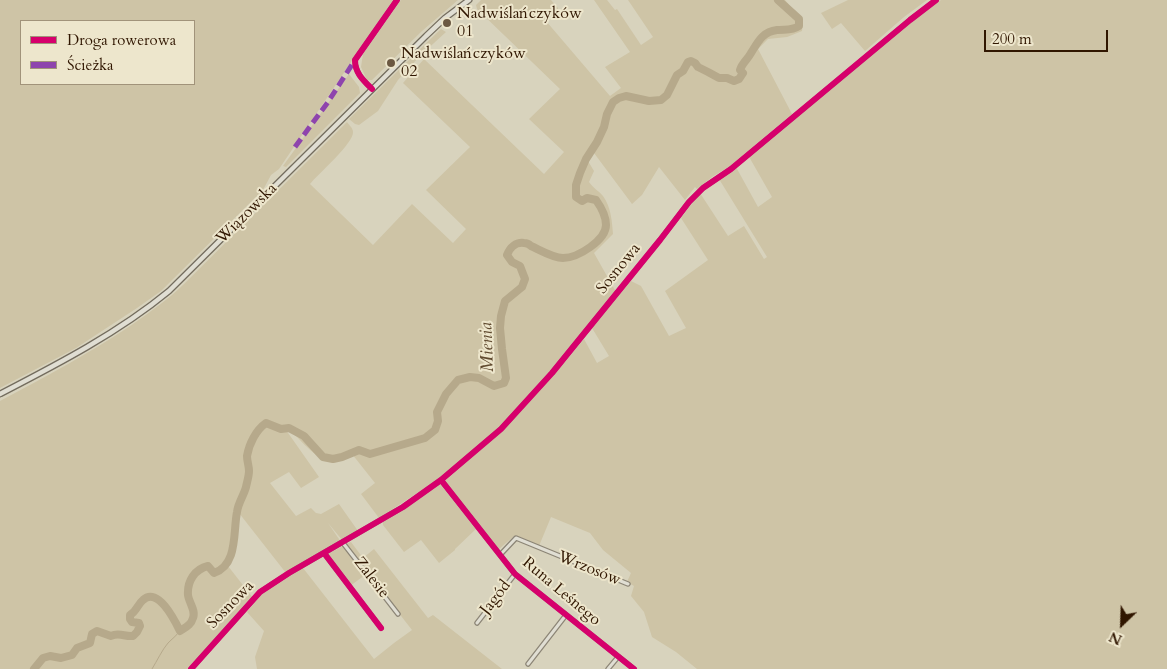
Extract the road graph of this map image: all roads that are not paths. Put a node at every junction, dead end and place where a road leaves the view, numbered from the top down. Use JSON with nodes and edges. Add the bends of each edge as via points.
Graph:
{"nodes":[{"id":1,"x":397,"y":0,"type":"edge"},
{"id":2,"x":469,"y":0,"type":"edge"},
{"id":3,"x":936,"y":0,"type":"edge"},
{"id":4,"x":372,"y":89,"type":"junction"},
{"id":5,"x":0,"y":394,"type":"edge"},
{"id":6,"x":441,"y":480,"type":"junction"},
{"id":7,"x":343,"y":542,"type":"junction"},
{"id":8,"x":324,"y":554,"type":"junction"},
{"id":9,"x":500,"y":555,"type":"junction"},
{"id":10,"x":515,"y":574,"type":"junction"},
{"id":11,"x":628,"y":584,"type":"dead end"},
{"id":12,"x":398,"y":614,"type":"dead end"},
{"id":13,"x":566,"y":615,"type":"junction"},
{"id":14,"x":477,"y":623,"type":"dead end"},
{"id":15,"x":381,"y":628,"type":"dead end"},
{"id":16,"x":618,"y":656,"type":"junction"},
{"id":17,"x":528,"y":664,"type":"dead end"},
{"id":18,"x":191,"y":669,"type":"edge"},
{"id":19,"x":608,"y":669,"type":"edge"},
{"id":20,"x":634,"y":669,"type":"edge"}],
"edges":[{"from":1,"to":4,"type":"street","via":[[355,60],[358,75]]},
{"from":2,"to":4,"type":"main road","name":"Wiązowska","via":[[432,30]]},
{"from":3,"to":6,"type":"street","name":"Sosnowa","via":[[703,188],[552,373],[500,429]]},
{"from":4,"to":5,"type":"main road","name":"Wiązowska","via":[[164,296],[93,344]]},
{"from":6,"to":7,"type":"street","name":"Sosnowa","via":[[403,507]]},
{"from":6,"to":9,"type":"street","name":"Runa Leśnego"},
{"from":7,"to":8,"type":"street","name":"Sosnowa"},
{"from":7,"to":12,"type":"street","name":"Zalesie"},
{"from":8,"to":15,"type":"street"},
{"from":8,"to":18,"type":"street","name":"Sosnowa","via":[[260,592]]},
{"from":9,"to":10,"type":"street","name":"Runa Leśnego"},
{"from":9,"to":11,"type":"street","name":"Wrzosów","via":[[516,538]]},
{"from":10,"to":13,"type":"street","name":"Runa Leśnego"},
{"from":10,"to":14,"type":"street","name":"Jagód"},
{"from":13,"to":16,"type":"street","name":"Runa Leśnego"},
{"from":13,"to":17,"type":"street"},
{"from":16,"to":19,"type":"street"},
{"from":16,"to":20,"type":"street","name":"Runa Leśnego"}]}
